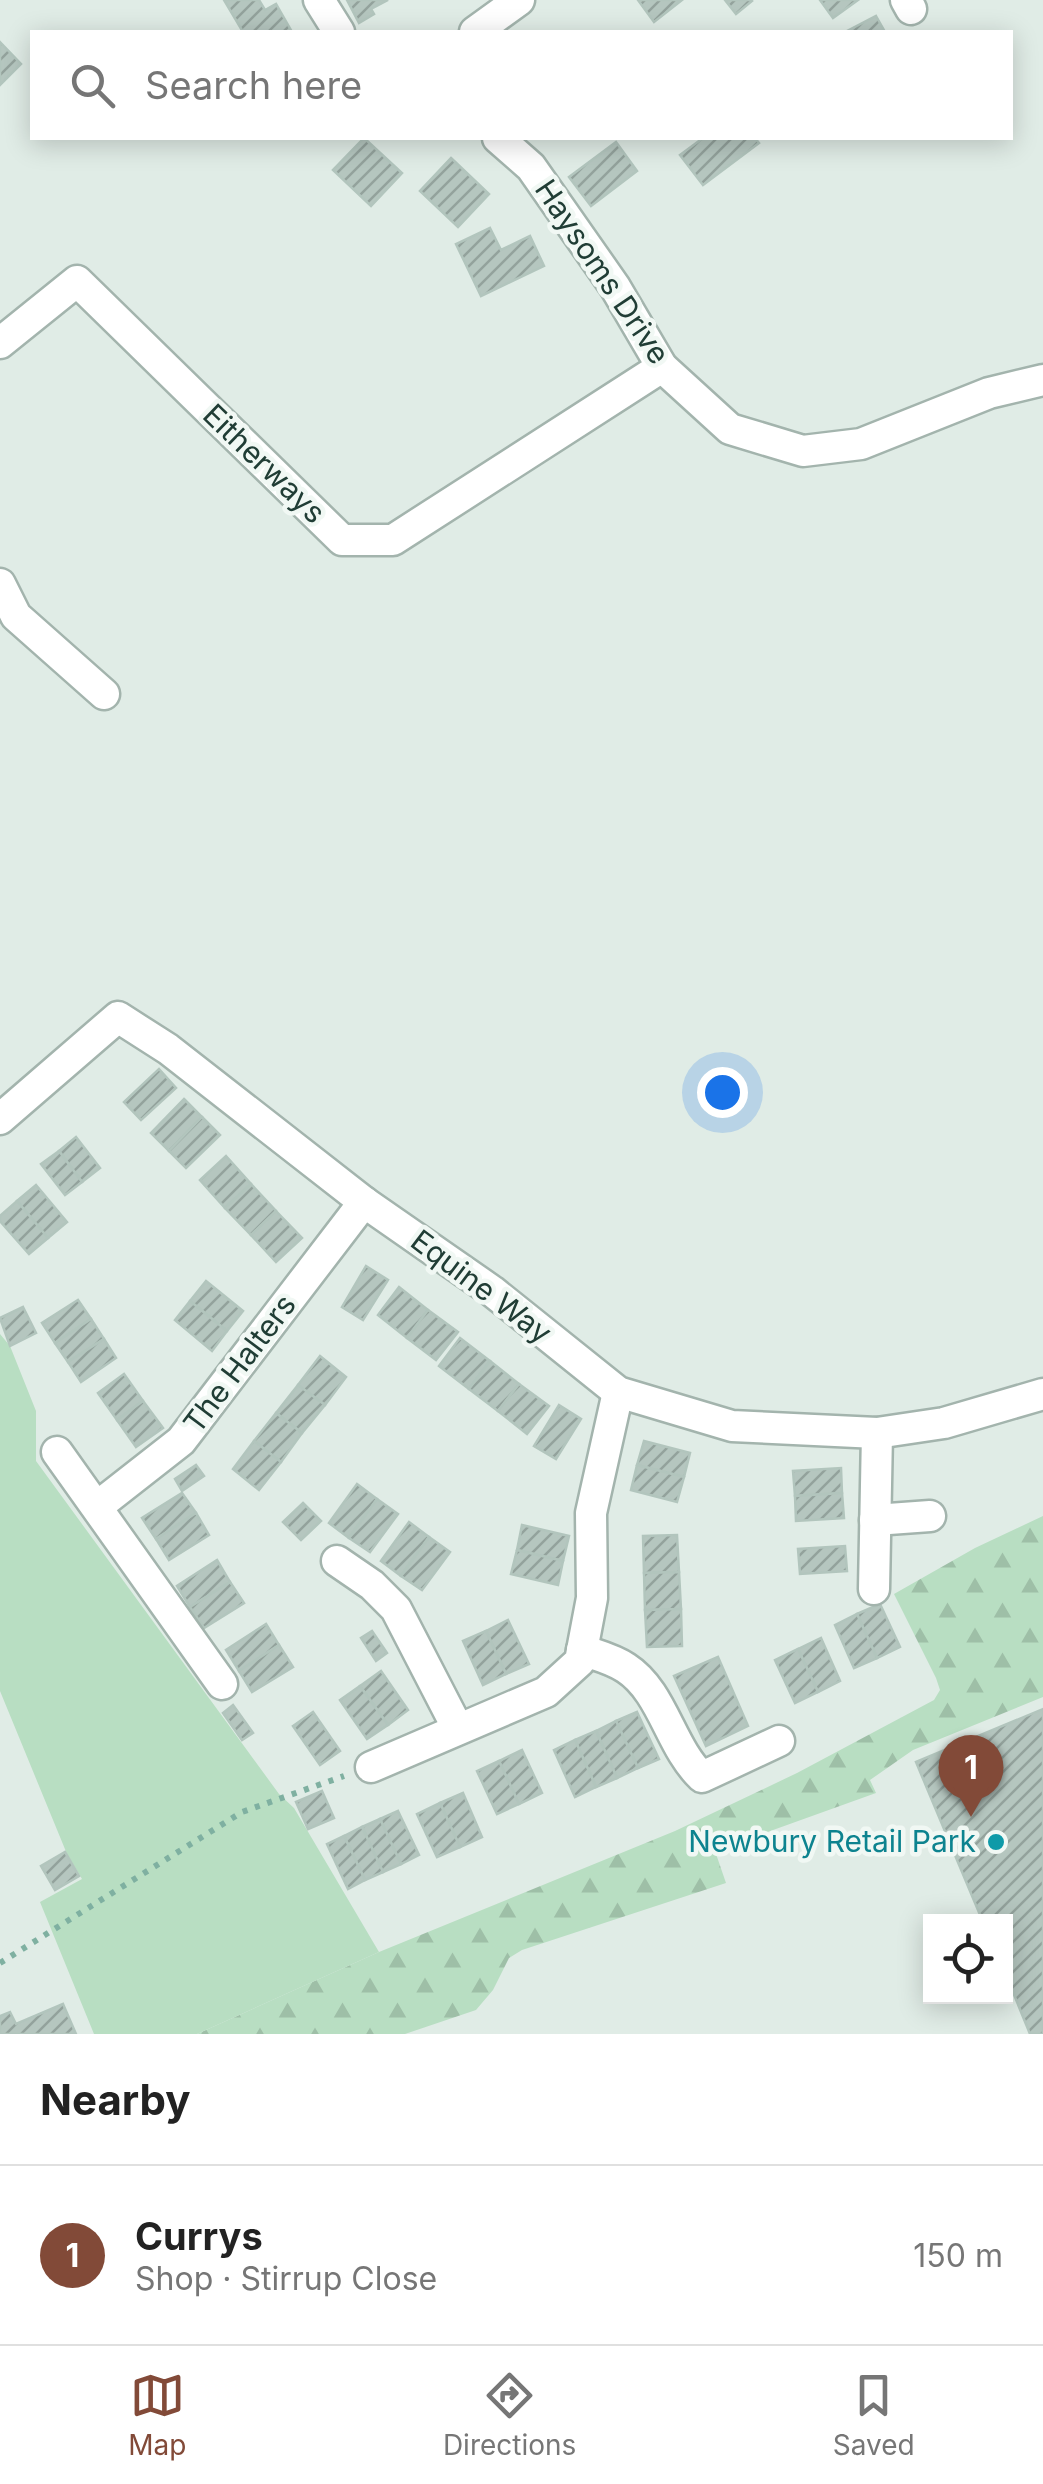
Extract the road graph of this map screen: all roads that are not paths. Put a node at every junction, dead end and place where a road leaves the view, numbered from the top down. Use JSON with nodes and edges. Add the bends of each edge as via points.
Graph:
{"nodes":[{"id":1,"x":319,"y":0,"type":"edge"},
{"id":2,"x":519,"y":0,"type":"edge"},
{"id":3,"x":338,"y":30,"type":"edge"},
{"id":4,"x":478,"y":30,"type":"edge"},
{"id":5,"x":500,"y":140,"type":"edge"},
{"id":6,"x":0,"y":343,"type":"edge"},
{"id":7,"x":662,"y":366,"type":"junction"},
{"id":8,"x":1043,"y":380,"type":"edge"},
{"id":9,"x":0,"y":584,"type":"edge"},
{"id":10,"x":104,"y":694,"type":"dead end"},
{"id":11,"x":0,"y":1119,"type":"edge"},
{"id":12,"x":364,"y":1202,"type":"junction"},
{"id":13,"x":618,"y":1392,"type":"junction"},
{"id":14,"x":1043,"y":1394,"type":"edge"},
{"id":15,"x":876,"y":1433,"type":"junction"},
{"id":16,"x":57,"y":1452,"type":"dead end"},
{"id":17,"x":98,"y":1506,"type":"junction"},
{"id":18,"x":930,"y":1516,"type":"dead end"},
{"id":19,"x":875,"y":1520,"type":"junction"},
{"id":20,"x":337,"y":1560,"type":"dead end"},
{"id":21,"x":874,"y":1589,"type":"dead end"},
{"id":22,"x":582,"y":1650,"type":"junction"},
{"id":23,"x":222,"y":1684,"type":"dead end"},
{"id":24,"x":458,"y":1729,"type":"junction"},
{"id":25,"x":780,"y":1741,"type":"dead end"},
{"id":26,"x":371,"y":1767,"type":"road end"}],
"edges":[{"from":1,"to":3,"type":"street"},
{"from":2,"to":4,"type":"street"},
{"from":5,"to":7,"type":"street","name":"Haysoms Drive","via":[[531,166]]},
{"from":6,"to":7,"type":"street","name":"Eitherways","via":[[77,281],[342,540],[393,540]]},
{"from":7,"to":8,"type":"street","name":"Haysoms Drive","via":[[730,430],[803,450],[861,444],[988,393]]},
{"from":9,"to":10,"type":"street","via":[[16,616]]},
{"from":11,"to":12,"type":"street","name":"Equine Way","via":[[118,1018],[168,1049]]},
{"from":12,"to":13,"type":"street","name":"Equine Way","via":[[492,1291]]},
{"from":12,"to":17,"type":"street","name":"The Halters","via":[[181,1441]]},
{"from":13,"to":15,"type":"street","name":"Equine Way","via":[[732,1426]]},
{"from":13,"to":22,"type":"street","via":[[591,1513],[592,1598]]},
{"from":14,"to":15,"type":"street","name":"Equine Way","via":[[944,1423]]},
{"from":15,"to":19,"type":"street"},
{"from":16,"to":17,"type":"street"},
{"from":17,"to":23,"type":"street"},
{"from":18,"to":19,"type":"street"},
{"from":19,"to":21,"type":"street"},
{"from":20,"to":24,"type":"street","via":[[386,1598]]},
{"from":22,"to":24,"type":"street","via":[[580,1662],[546,1692]]},
{"from":22,"to":25,"type":"street","via":[[625,1667],[642,1683],[702,1777]]},
{"from":24,"to":26,"type":"street"}]}
